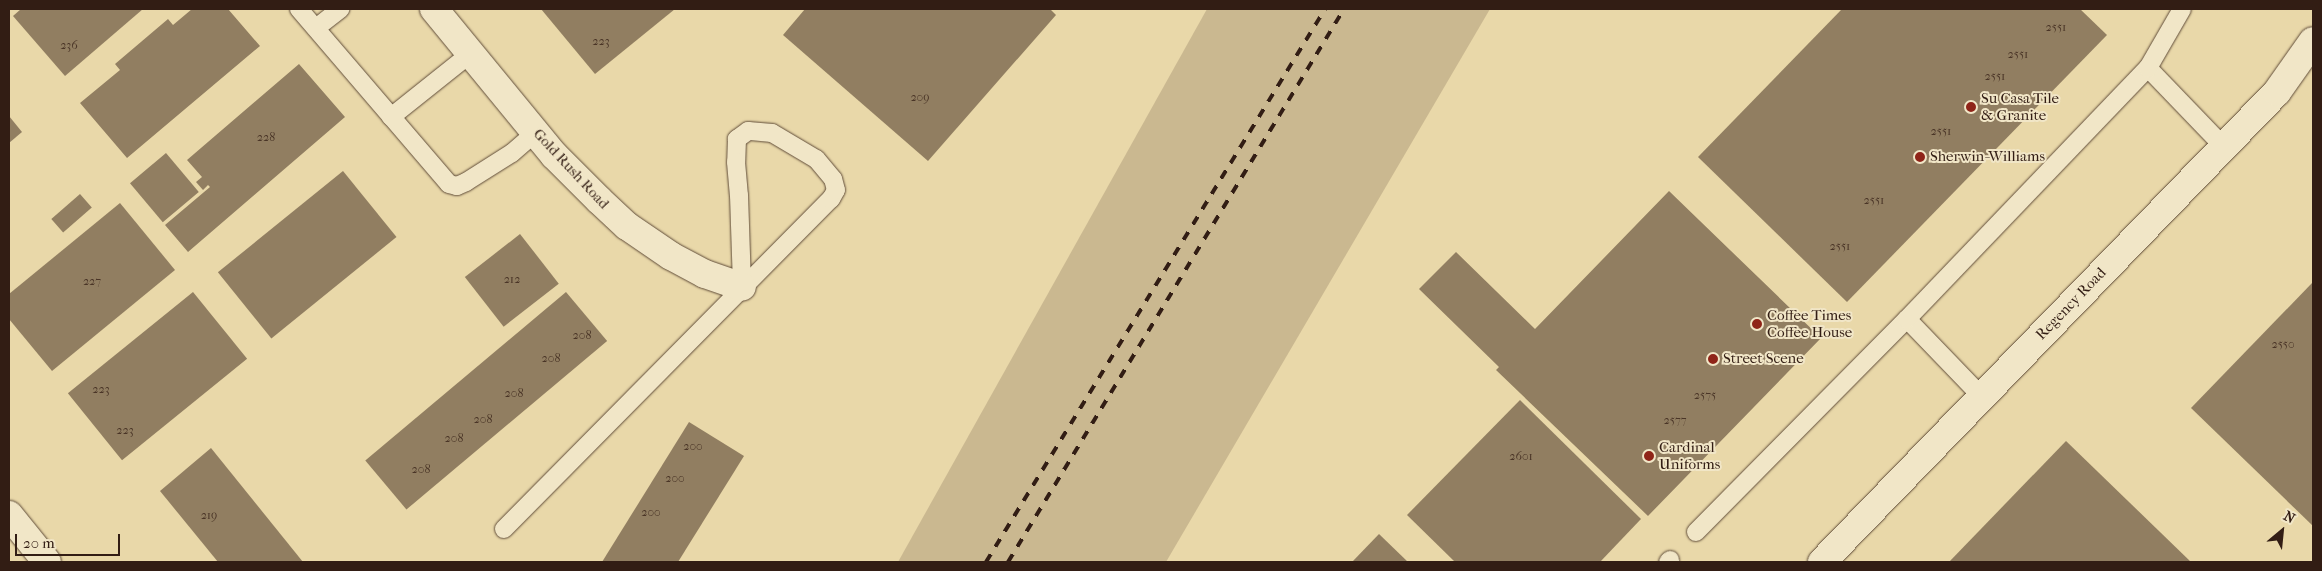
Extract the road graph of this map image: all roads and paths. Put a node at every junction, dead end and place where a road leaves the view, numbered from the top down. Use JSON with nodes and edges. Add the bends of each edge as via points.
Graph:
{"nodes":[{"id":1,"x":300,"y":9,"type":"edge"},
{"id":2,"x":340,"y":9,"type":"edge"},
{"id":3,"x":434,"y":9,"type":"edge"},
{"id":4,"x":2182,"y":9,"type":"edge"},
{"id":5,"x":316,"y":28,"type":"junction"},
{"id":6,"x":2313,"y":41,"type":"edge"},
{"id":7,"x":470,"y":54,"type":"junction"},
{"id":8,"x":2148,"y":68,"type":"junction"},
{"id":9,"x":391,"y":117,"type":"junction"},
{"id":10,"x":536,"y":132,"type":"junction"},
{"id":11,"x":2224,"y":147,"type":"junction"},
{"id":12,"x":742,"y":287,"type":"junction"},
{"id":13,"x":1907,"y":319,"type":"junction"},
{"id":14,"x":1982,"y":397,"type":"junction"},
{"id":15,"x":9,"y":515,"type":"edge"},
{"id":16,"x":504,"y":529,"type":"dead end"},
{"id":17,"x":1696,"y":532,"type":"dead end"},
{"id":18,"x":47,"y":562,"type":"edge"},
{"id":19,"x":1822,"y":562,"type":"edge"}],
"edges":[{"from":1,"to":5,"type":"lane"},
{"from":2,"to":5,"type":"lane"},
{"from":3,"to":7,"type":"street","name":"Gold Rush Road"},
{"from":4,"to":8,"type":"lane"},
{"from":5,"to":9,"type":"lane"},
{"from":6,"to":11,"type":"street","name":"Regency Road","via":[[2277,92]]},
{"from":7,"to":9,"type":"lane"},
{"from":7,"to":10,"type":"street","name":"Gold Rush Road"},
{"from":8,"to":11,"type":"lane"},
{"from":8,"to":13,"type":"lane"},
{"from":9,"to":10,"type":"lane","via":[[449,184],[457,186],[512,154]]},
{"from":10,"to":12,"type":"street","name":"Gold Rush Road","via":[[627,226],[671,256],[705,274]]},
{"from":11,"to":14,"type":"street","name":"Regency Road"},
{"from":12,"to":12,"type":"lane","via":[[737,139],[748,131],[772,133],[816,159],[833,179],[836,190],[831,199]]},
{"from":12,"to":16,"type":"lane"},
{"from":13,"to":14,"type":"lane"},
{"from":13,"to":17,"type":"lane"},
{"from":14,"to":19,"type":"street","name":"Regency Road"},
{"from":15,"to":18,"type":"street"}]}
